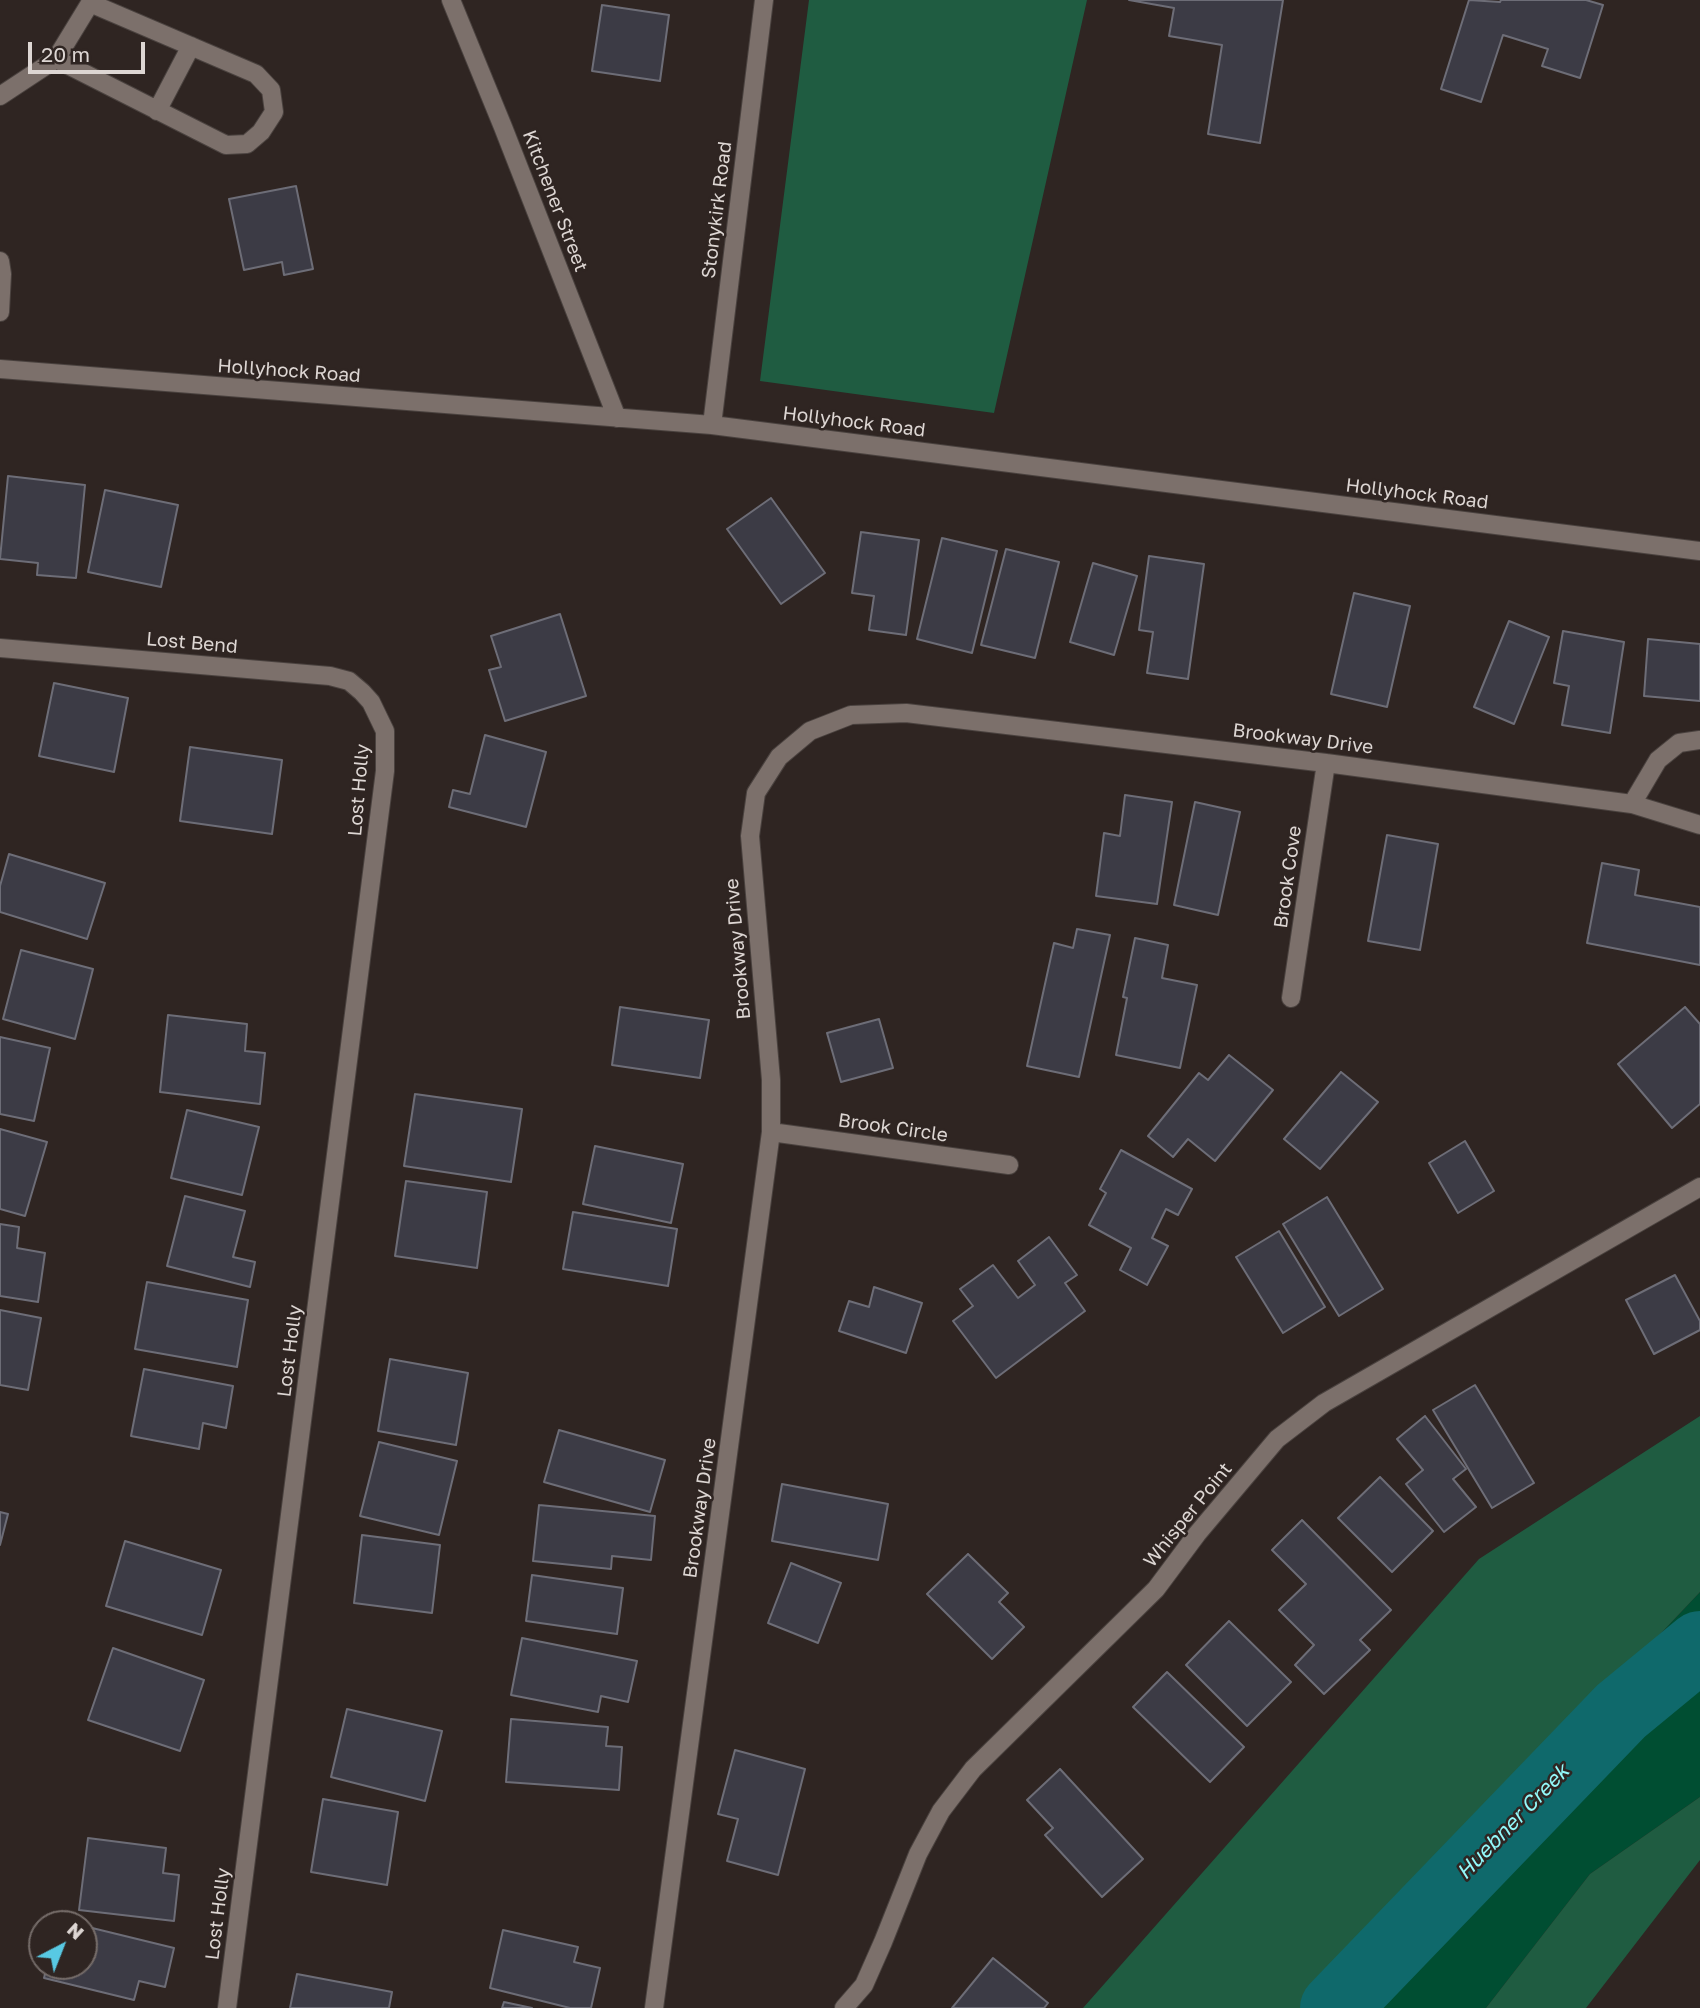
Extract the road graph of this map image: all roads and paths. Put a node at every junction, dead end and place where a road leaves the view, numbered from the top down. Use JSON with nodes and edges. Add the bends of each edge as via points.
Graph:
{"nodes":[{"id":1,"x":451,"y":0,"type":"edge"},
{"id":2,"x":764,"y":0,"type":"edge"},
{"id":3,"x":91,"y":1,"type":"edge"},
{"id":4,"x":191,"y":47,"type":"junction"},
{"id":5,"x":55,"y":59,"type":"junction"},
{"id":6,"x":0,"y":96,"type":"edge"},
{"id":7,"x":158,"y":111,"type":"junction"},
{"id":8,"x":0,"y":261,"type":"edge"},
{"id":9,"x":0,"y":312,"type":"edge"},
{"id":10,"x":0,"y":369,"type":"edge"},
{"id":11,"x":617,"y":418,"type":"junction"},
{"id":12,"x":712,"y":425,"type":"junction"},
{"id":13,"x":1700,"y":551,"type":"edge"},
{"id":14,"x":0,"y":648,"type":"edge"},
{"id":15,"x":371,"y":702,"type":"joint"},
{"id":16,"x":1700,"y":740,"type":"edge"},
{"id":17,"x":1326,"y":763,"type":"junction"},
{"id":18,"x":1632,"y":804,"type":"junction"},
{"id":19,"x":1700,"y":825,"type":"edge"},
{"id":20,"x":1291,"y":998,"type":"dead end"},
{"id":21,"x":772,"y":1132,"type":"junction"},
{"id":22,"x":1009,"y":1165,"type":"dead end"},
{"id":23,"x":1700,"y":1187,"type":"edge"},
{"id":24,"x":227,"y":2008,"type":"edge"},
{"id":25,"x":654,"y":2008,"type":"edge"},
{"id":26,"x":844,"y":2008,"type":"edge"}],
"edges":[{"from":1,"to":11,"type":"street","name":"Kitchener Street"},
{"from":2,"to":12,"type":"street","name":"Stonykirk Road"},
{"from":3,"to":4,"type":"street"},
{"from":3,"to":5,"type":"street"},
{"from":4,"to":7,"type":"street"},
{"from":4,"to":7,"type":"street","via":[[256,74],[271,90],[274,112],[247,144],[226,145]]},
{"from":5,"to":6,"type":"street"},
{"from":5,"to":7,"type":"street"},
{"from":8,"to":9,"type":"street"},
{"from":10,"to":11,"type":"street","name":"Hollyhock Road"},
{"from":11,"to":12,"type":"street","name":"Hollyhock Road"},
{"from":12,"to":13,"type":"street","name":"Hollyhock Road"},
{"from":14,"to":15,"type":"street","name":"Lost Bend","via":[[330,676],[349,681]]},
{"from":15,"to":24,"type":"street","name":"Lost Holly","via":[[385,732],[385,771]]},
{"from":16,"to":18,"type":"street","via":[[1679,743],[1658,760]]},
{"from":17,"to":18,"type":"street","name":"Brookway Drive"},
{"from":17,"to":20,"type":"street","name":"Brook Cove"},
{"from":17,"to":21,"type":"street","name":"Brookway Drive","via":[[906,713],[851,715],[810,731],[779,757],[756,793],[750,836]]},
{"from":18,"to":19,"type":"street","name":"Brookway Drive"},
{"from":21,"to":22,"type":"street","name":"Brook Circle"},
{"from":21,"to":25,"type":"street","name":"Brookway Drive"},
{"from":23,"to":26,"type":"street","name":"Whisper Point","via":[[1324,1403],[1277,1439],[1156,1589],[965,1779],[924,1843],[863,1984]]}]}
